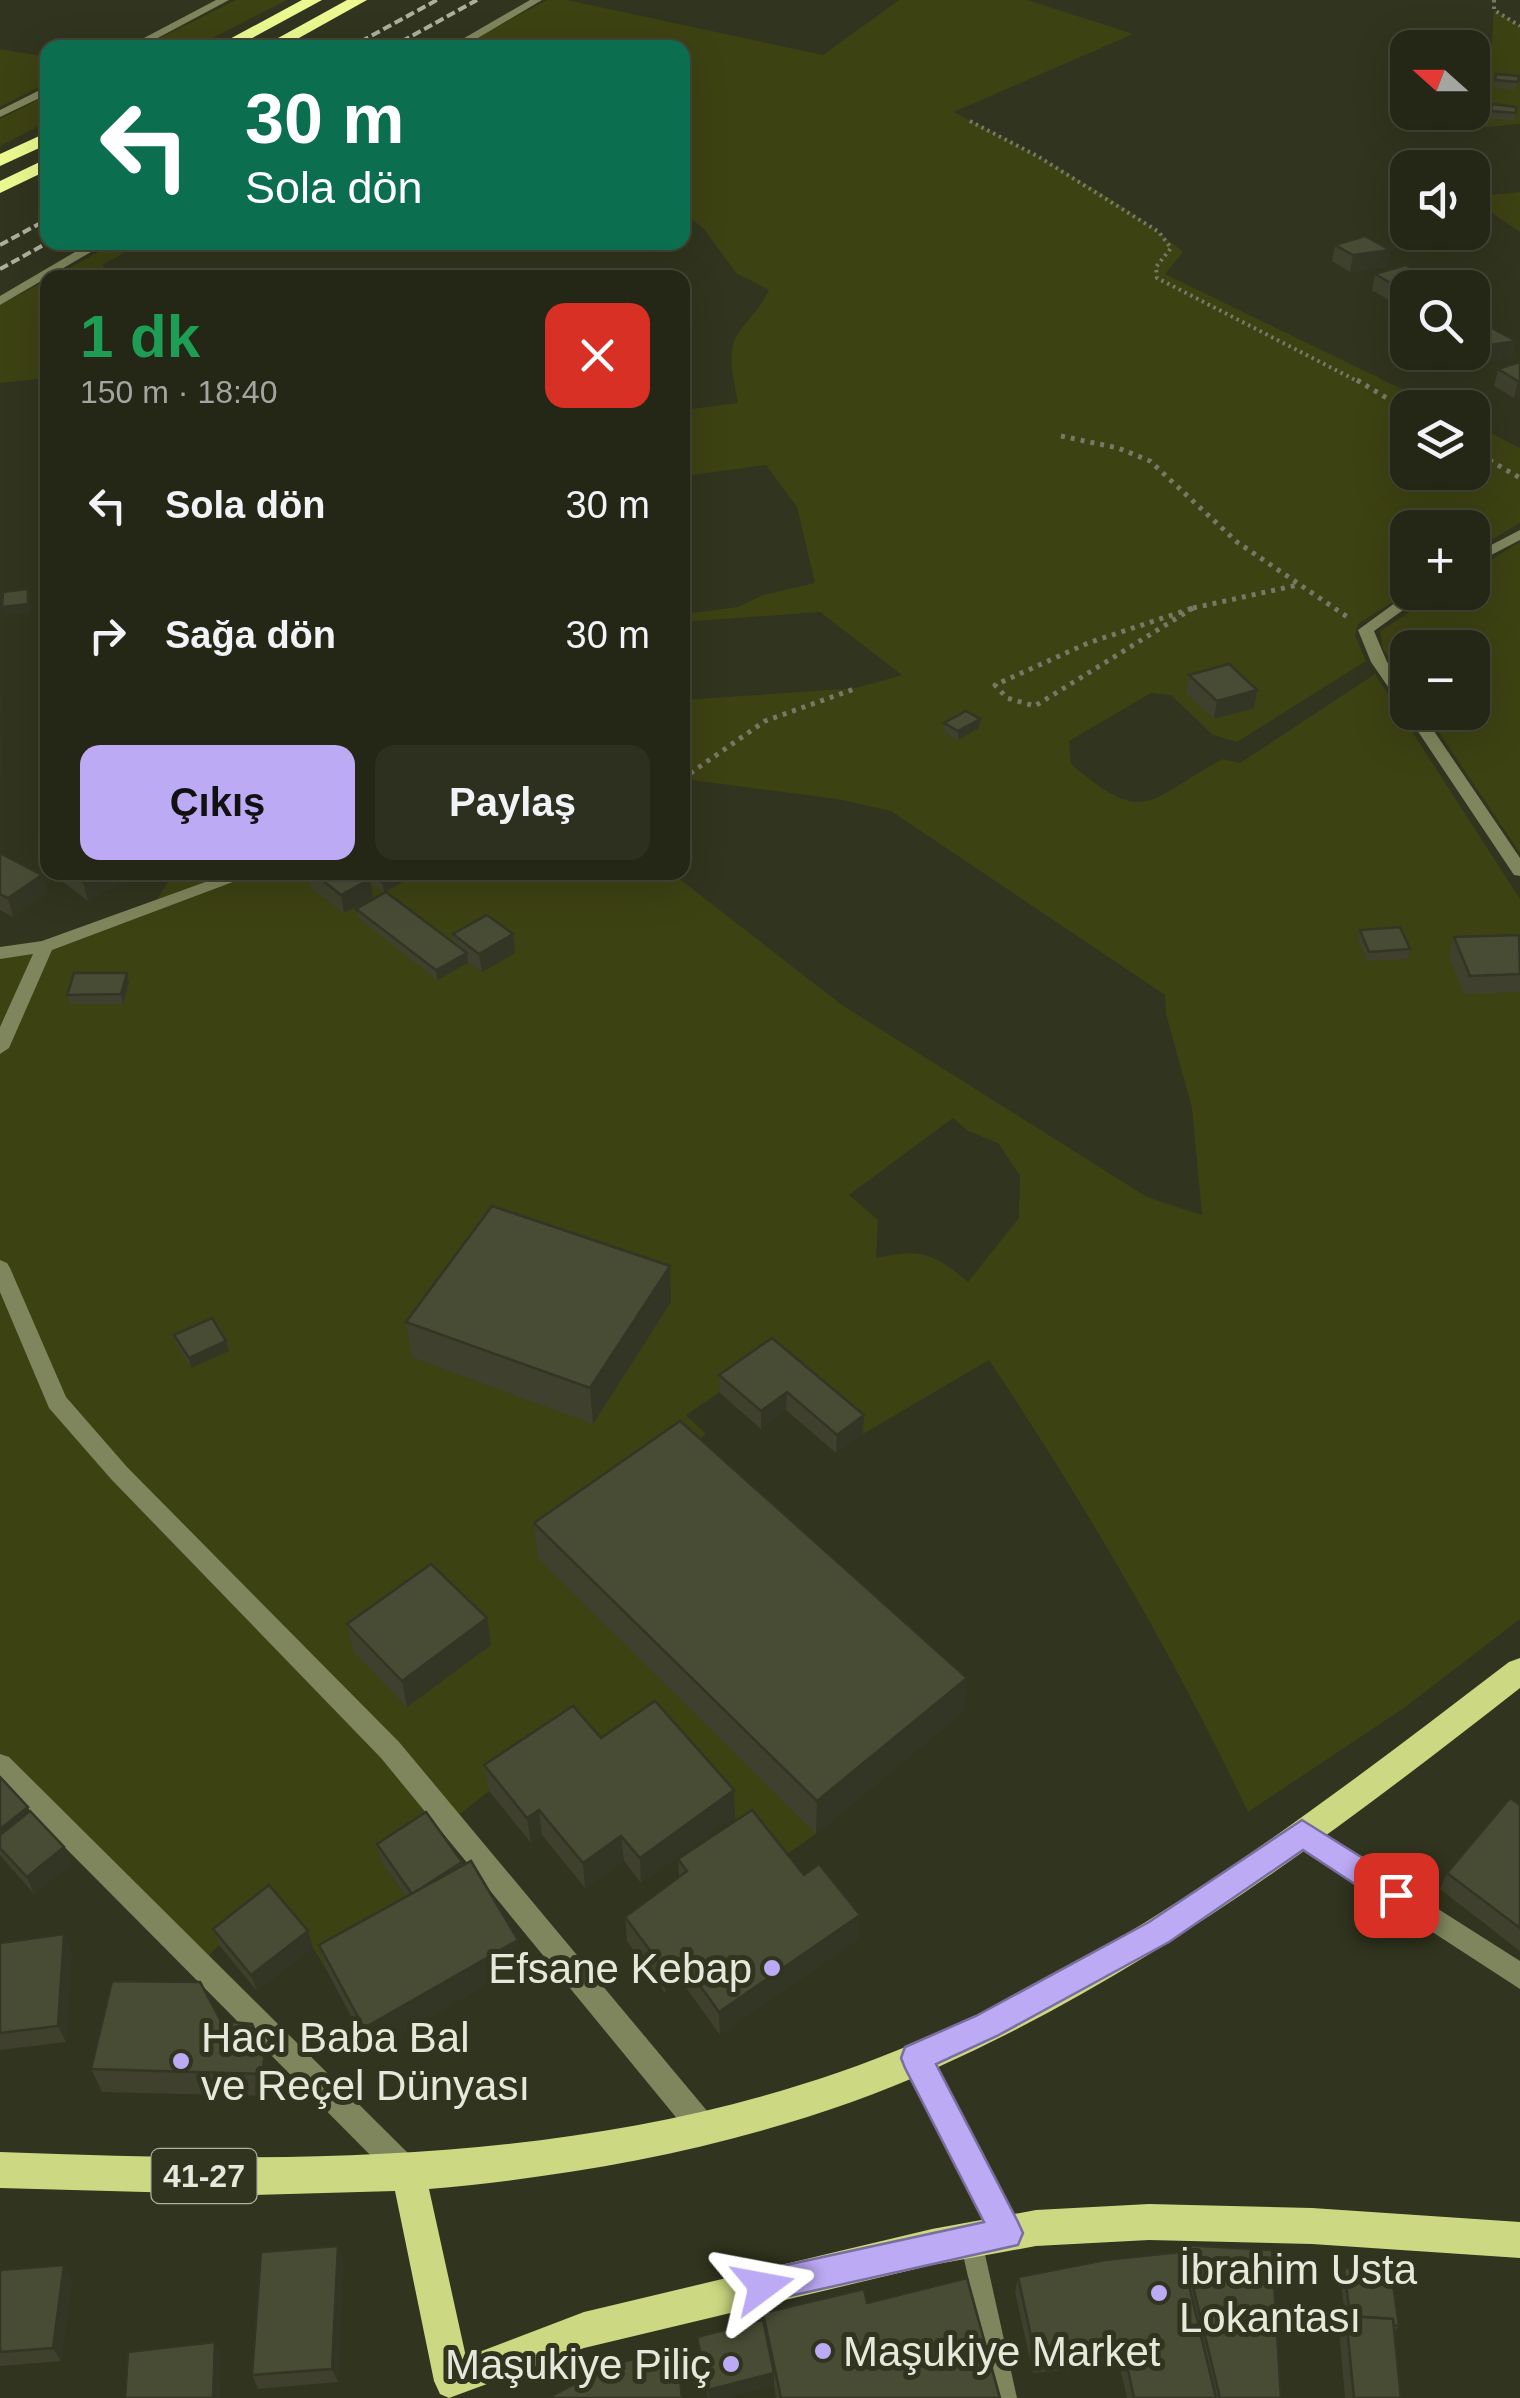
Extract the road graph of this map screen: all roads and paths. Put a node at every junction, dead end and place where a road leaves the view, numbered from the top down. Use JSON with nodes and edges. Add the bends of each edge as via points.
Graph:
{"nodes":[{"id":1,"x":224,"y":0,"type":"edge"},
{"id":2,"x":314,"y":0,"type":"edge"},
{"id":3,"x":360,"y":0,"type":"edge"},
{"id":4,"x":538,"y":0,"type":"edge"},
{"id":5,"x":1494,"y":0,"type":"edge"},
{"id":6,"x":1520,"y":26,"type":"edge"},
{"id":7,"x":146,"y":40,"type":"edge"},
{"id":8,"x":236,"y":40,"type":"edge"},
{"id":9,"x":283,"y":40,"type":"edge"},
{"id":10,"x":466,"y":40,"type":"edge"},
{"id":11,"x":40,"y":93,"type":"edge"},
{"id":12,"x":0,"y":114,"type":"edge"},
{"id":13,"x":970,"y":121,"type":"dead end"},
{"id":14,"x":40,"y":141,"type":"edge"},
{"id":15,"x":0,"y":161,"type":"edge"},
{"id":16,"x":40,"y":167,"type":"edge"},
{"id":17,"x":0,"y":188,"type":"edge"},
{"id":18,"x":88,"y":250,"type":"edge"},
{"id":19,"x":53,"y":270,"type":"edge"},
{"id":20,"x":40,"y":277,"type":"edge"},
{"id":21,"x":0,"y":300,"type":"edge"},
{"id":22,"x":1390,"y":400,"type":"edge"},
{"id":23,"x":1061,"y":436,"type":"dead end"},
{"id":24,"x":1490,"y":460,"type":"edge"},
{"id":25,"x":1520,"y":478,"type":"edge"},
{"id":26,"x":1520,"y":534,"type":"edge"},
{"id":27,"x":1490,"y":551,"type":"edge"},
{"id":28,"x":1298,"y":585,"type":"junction"},
{"id":29,"x":1193,"y":608,"type":"junction"},
{"id":30,"x":1395,"y":610,"type":"edge"},
{"id":31,"x":1366,"y":630,"type":"junction"},
{"id":32,"x":1390,"y":678,"type":"edge"},
{"id":33,"x":856,"y":688,"type":"dead end"},
{"id":34,"x":1425,"y":730,"type":"edge"},
{"id":35,"x":690,"y":775,"type":"edge"},
{"id":36,"x":1520,"y":872,"type":"edge"},
{"id":37,"x":229,"y":880,"type":"edge"},
{"id":38,"x":45,"y":946,"type":"junction"},
{"id":39,"x":0,"y":953,"type":"edge"},
{"id":40,"x":0,"y":1048,"type":"edge"},
{"id":41,"x":0,"y":1268,"type":"edge"},
{"id":42,"x":1520,"y":1671,"type":"edge"},
{"id":43,"x":0,"y":1764,"type":"edge"},
{"id":44,"x":1302,"y":1834,"type":"junction"},
{"id":45,"x":1520,"y":1976,"type":"edge"},
{"id":46,"x":916,"y":2058,"type":"junction"},
{"id":47,"x":703,"y":2128,"type":"junction"},
{"id":48,"x":0,"y":2170,"type":"edge"},
{"id":49,"x":408,"y":2172,"type":"junction"},
{"id":50,"x":1007,"y":2233,"type":"junction"},
{"id":51,"x":971,"y":2240,"type":"junction"},
{"id":52,"x":1520,"y":2240,"type":"edge"},
{"id":53,"x":1006,"y":2398,"type":"edge"}],
"edges":[{"from":1,"to":7,"type":"street"},
{"from":2,"to":8,"type":"highway"},
{"from":3,"to":9,"type":"highway"},
{"from":4,"to":10,"type":"street"},
{"from":5,"to":6,"type":"path","via":[[1494,10]]},
{"from":11,"to":12,"type":"street"},
{"from":13,"to":22,"type":"path","via":[[1159,232],[1171,248],[1156,267],[1157,278]]},
{"from":14,"to":15,"type":"highway"},
{"from":16,"to":17,"type":"highway"},
{"from":18,"to":19,"type":"street"},
{"from":20,"to":21,"type":"street"},
{"from":23,"to":28,"type":"path","via":[[1149,460],[1220,528]]},
{"from":24,"to":25,"type":"path"},
{"from":26,"to":27,"type":"street"},
{"from":28,"to":29,"type":"path"},
{"from":28,"to":31,"type":"path"},
{"from":29,"to":29,"type":"path","via":[[1088,643],[995,685],[1018,704],[1035,706]]},
{"from":30,"to":31,"type":"street"},
{"from":31,"to":32,"type":"street"},
{"from":33,"to":35,"type":"path","via":[[770,718]]},
{"from":34,"to":36,"type":"street"},
{"from":37,"to":38,"type":"street"},
{"from":38,"to":39,"type":"street"},
{"from":38,"to":40,"type":"street"},
{"from":41,"to":47,"type":"street","via":[[58,1402],[390,1750]]},
{"from":42,"to":44,"type":"main road","number":"41-27"},
{"from":43,"to":49,"type":"street"},
{"from":44,"to":45,"type":"street"},
{"from":44,"to":46,"type":"main road","number":"41-27","via":[[1144,1940]]},
{"from":46,"to":47,"type":"main road","number":"41-27","via":[[832,2091]]},
{"from":46,"to":50,"type":"street"},
{"from":47,"to":49,"type":"main road","number":"41-27","via":[[597,2149]]},
{"from":48,"to":49,"type":"main road","number":"41-27","via":[[229,2177]]},
{"from":49,"to":51,"type":"main road","via":[[453,2382],[584,2330]]},
{"from":50,"to":51,"type":"main road"},
{"from":50,"to":52,"type":"main road","via":[[1149,2222]]},
{"from":51,"to":53,"type":"lane"}]}
